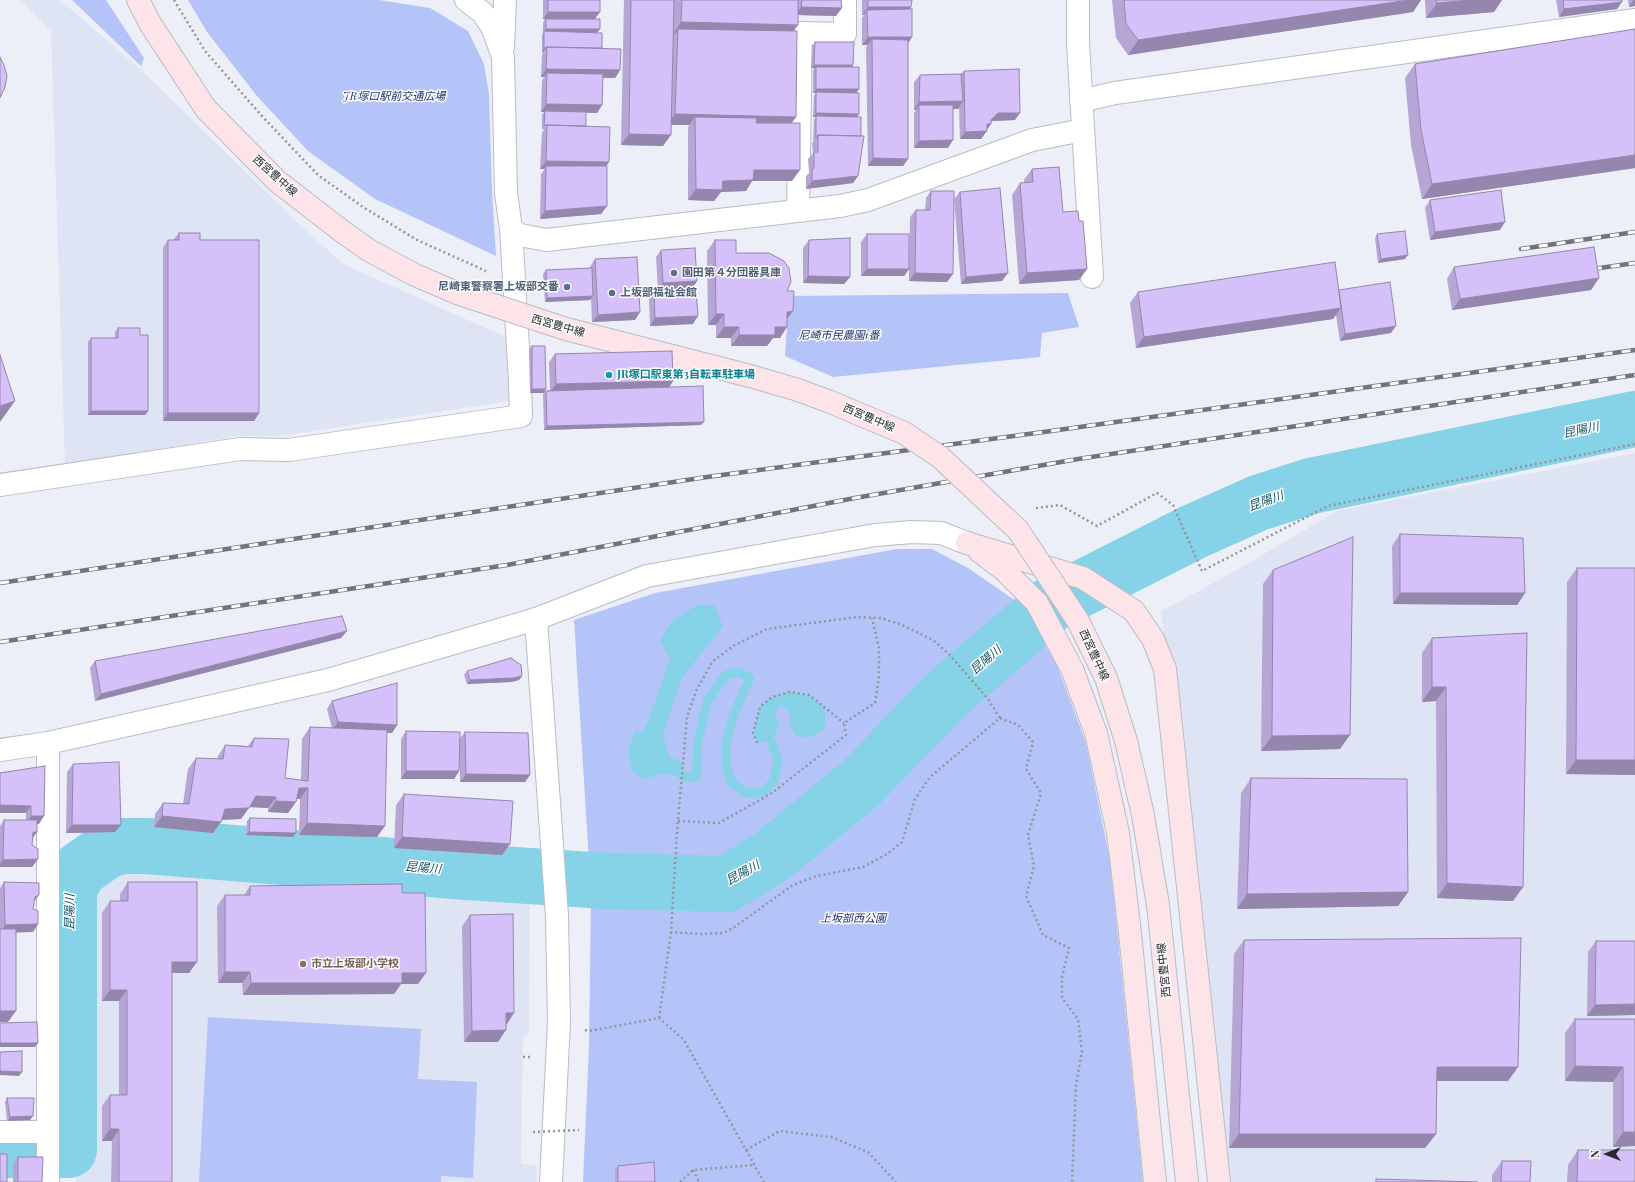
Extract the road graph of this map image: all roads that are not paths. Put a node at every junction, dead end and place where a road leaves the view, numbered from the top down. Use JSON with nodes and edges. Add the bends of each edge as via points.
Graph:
{"nodes":[{"id":1,"x":138,"y":0,"type":"edge"},
{"id":2,"x":466,"y":0,"type":"edge"},
{"id":3,"x":506,"y":0,"type":"edge"},
{"id":4,"x":845,"y":0,"type":"edge"},
{"id":5,"x":1078,"y":0,"type":"edge"},
{"id":6,"x":1635,"y":20,"type":"edge"},
{"id":7,"x":503,"y":57,"type":"junction"},
{"id":8,"x":1081,"y":101,"type":"junction"},
{"id":9,"x":1084,"y":130,"type":"junction"},
{"id":10,"x":798,"y":212,"type":"junction"},
{"id":11,"x":511,"y":229,"type":"junction"},
{"id":12,"x":1092,"y":277,"type":"dead end"},
{"id":13,"x":0,"y":486,"type":"edge"},
{"id":14,"x":967,"y":542,"type":"junction"},
{"id":15,"x":536,"y":619,"type":"junction"},
{"id":16,"x":48,"y":743,"type":"junction"},
{"id":17,"x":0,"y":750,"type":"edge"},
{"id":18,"x":0,"y":1132,"type":"edge"},
{"id":19,"x":47,"y":1136,"type":"junction"},
{"id":20,"x":48,"y":1173,"type":"edge"},
{"id":21,"x":551,"y":1182,"type":"edge"},
{"id":22,"x":1155,"y":1182,"type":"edge"},
{"id":23,"x":1187,"y":1182,"type":"edge"},
{"id":24,"x":1219,"y":1182,"type":"edge"}],
"edges":[{"from":1,"to":23,"type":"main road","name":"西宮豊中線","bridge":true,"via":[[151,25],[206,109],[277,180],[342,232],[370,250],[457,293],[566,329],[795,389],[904,433],[940,457],[1018,530],[1078,621],[1106,678],[1126,741],[1143,815],[1158,905]]},
{"from":2,"to":7,"type":"street","via":[[483,13],[493,29]]},
{"from":3,"to":7,"type":"street"},
{"from":4,"to":10,"type":"street","via":[[845,34],[801,33]]},
{"from":5,"to":8,"type":"street"},
{"from":6,"to":8,"type":"street","via":[[1115,94]]},
{"from":7,"to":11,"type":"street","via":[[506,193]]},
{"from":8,"to":9,"type":"street"},
{"from":9,"to":10,"type":"street","via":[[1032,140],[868,200]]},
{"from":9,"to":12,"type":"street"},
{"from":10,"to":11,"type":"street","via":[[546,240],[520,235]]},
{"from":11,"to":13,"type":"street","via":[[521,416],[288,450],[240,449]]},
{"from":14,"to":15,"type":"street","via":[[941,533],[875,535],[718,563],[647,576]]},
{"from":14,"to":22,"type":"main road","via":[[1004,570],[1037,603],[1072,669],[1096,733],[1118,833]]},
{"from":14,"to":24,"type":"main road","via":[[1084,578],[1134,611],[1153,639],[1165,669]]},
{"from":15,"to":16,"type":"street","via":[[328,680]]},
{"from":15,"to":21,"type":"street","via":[[556,891],[559,1022]]},
{"from":16,"to":17,"type":"street"},
{"from":16,"to":19,"type":"street"},
{"from":18,"to":19,"type":"street"},
{"from":19,"to":20,"type":"street"}]}
